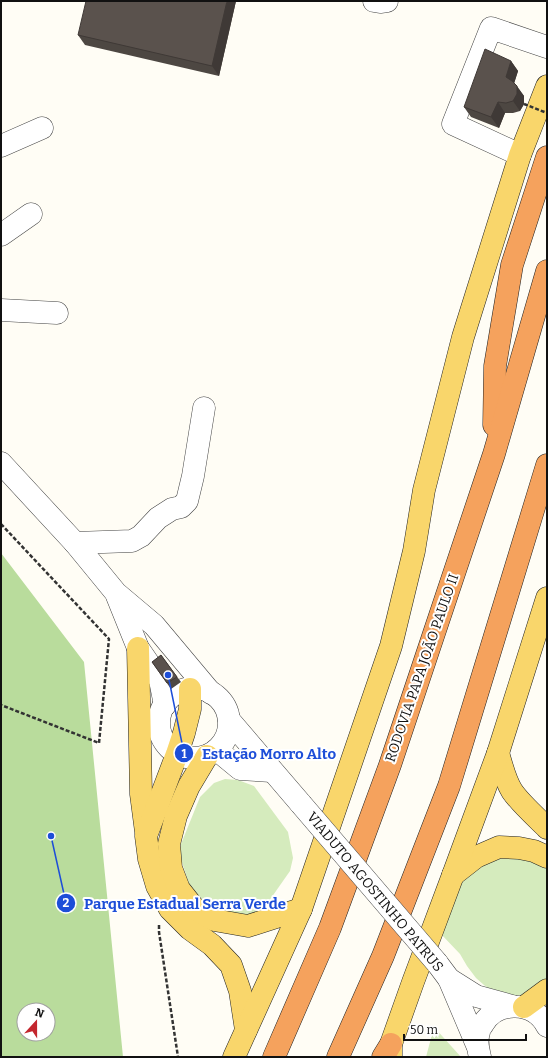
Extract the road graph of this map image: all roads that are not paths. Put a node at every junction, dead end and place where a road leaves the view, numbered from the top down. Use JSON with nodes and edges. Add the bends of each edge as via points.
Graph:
{"nodes":[{"id":1,"x":374,"y":1,"type":"edge"},
{"id":2,"x":387,"y":1,"type":"edge"},
{"id":3,"x":547,"y":47,"type":"edge"},
{"id":4,"x":547,"y":86,"type":"edge"},
{"id":5,"x":42,"y":128,"type":"dead end"},
{"id":6,"x":1,"y":146,"type":"edge"},
{"id":7,"x":520,"y":155,"type":"junction"},
{"id":8,"x":547,"y":158,"type":"edge"},
{"id":9,"x":31,"y":214,"type":"dead end"},
{"id":10,"x":1,"y":235,"type":"edge"},
{"id":11,"x":547,"y":271,"type":"edge"},
{"id":12,"x":1,"y":310,"type":"edge"},
{"id":13,"x":57,"y":313,"type":"dead end"},
{"id":14,"x":204,"y":408,"type":"dead end"},
{"id":15,"x":494,"y":454,"type":"junction"},
{"id":16,"x":1,"y":463,"type":"edge"},
{"id":17,"x":546,"y":468,"type":"edge"},
{"id":18,"x":75,"y":543,"type":"junction"},
{"id":19,"x":116,"y":593,"type":"junction"},
{"id":20,"x":547,"y":598,"type":"edge"},
{"id":21,"x":138,"y":648,"type":"junction"},
{"id":22,"x":200,"y":691,"type":"junction"},
{"id":23,"x":165,"y":705,"type":"junction"},
{"id":24,"x":229,"y":720,"type":"junction"},
{"id":25,"x":212,"y":753,"type":"junction"},
{"id":26,"x":498,"y":753,"type":"junction"},
{"id":27,"x":177,"y":754,"type":"junction"},
{"id":28,"x":272,"y":771,"type":"junction"},
{"id":29,"x":547,"y":828,"type":"edge"},
{"id":30,"x":146,"y":836,"type":"junction"},
{"id":31,"x":547,"y":857,"type":"edge"},
{"id":32,"x":453,"y":875,"type":"junction"},
{"id":33,"x":301,"y":909,"type":"junction"},
{"id":34,"x":443,"y":971,"type":"junction"},
{"id":35,"x":547,"y":990,"type":"edge"},
{"id":36,"x":518,"y":1007,"type":"junction"},
{"id":37,"x":547,"y":1026,"type":"edge"},
{"id":38,"x":246,"y":1030,"type":"junction"},
{"id":39,"x":478,"y":1051,"type":"edge"},
{"id":40,"x":388,"y":1053,"type":"edge"},
{"id":41,"x":234,"y":1057,"type":"edge"},
{"id":42,"x":274,"y":1057,"type":"edge"},
{"id":43,"x":338,"y":1057,"type":"edge"}],
"edges":[{"from":1,"to":2,"type":"street"},
{"from":3,"to":7,"type":"street","via":[[491,28],[453,124]]},
{"from":4,"to":7,"type":"main road"},
{"from":5,"to":6,"type":"street"},
{"from":7,"to":33,"type":"main road","via":[[457,360],[424,490],[414,551],[392,646]]},
{"from":8,"to":15,"type":"highway","via":[[512,264],[495,366]]},
{"from":9,"to":10,"type":"street"},
{"from":11,"to":15,"type":"highway","name":"RODOVIA PAPA JOÃO PAULO II"},
{"from":12,"to":13,"type":"street"},
{"from":14,"to":18,"type":"street","via":[[187,501],[181,507],[172,509],[158,518],[132,541]]},
{"from":15,"to":42,"type":"highway","name":"RODOVIA PAPA JOÃO PAULO II","via":[[390,765],[330,928]]},
{"from":16,"to":18,"type":"street"},
{"from":17,"to":43,"type":"highway","via":[[449,786],[383,956]]},
{"from":18,"to":19,"type":"street"},
{"from":19,"to":21,"type":"street"},
{"from":19,"to":22,"type":"street","name":"VIADUTO AGOSTINHO PATRUS","via":[[154,625]]},
{"from":20,"to":26,"type":"main road"},
{"from":21,"to":23,"type":"street","via":[[160,680]]},
{"from":21,"to":30,"type":"main road","via":[[141,794]]},
{"from":22,"to":23,"type":"street","via":[[180,692]]},
{"from":22,"to":24,"type":"street","name":"VIADUTO AGOSTINHO PATRUS","via":[[219,699],[226,708]]},
{"from":22,"to":27,"type":"main road","via":[[190,709]]},
{"from":23,"to":27,"type":"street","via":[[160,718],[160,732],[166,744]]},
{"from":24,"to":25,"type":"street","via":[[229,731],[224,742]]},
{"from":24,"to":28,"type":"street","name":"VIADUTO AGOSTINHO PATRUS"},
{"from":25,"to":27,"type":"street","via":[[192,758]]},
{"from":25,"to":28,"type":"street","via":[[240,769]]},
{"from":25,"to":33,"type":"main road","via":[[189,786],[176,816],[169,844],[171,868],[179,889],[194,908],[214,920],[248,926]]},
{"from":26,"to":29,"type":"main road","via":[[512,792]]},
{"from":26,"to":32,"type":"main road"},
{"from":27,"to":30,"type":"main road"},
{"from":28,"to":34,"type":"street","name":"VIADUTO AGOSTINHO PATRUS","bridge":true},
{"from":30,"to":38,"type":"main road","via":[[156,886],[170,909],[230,965],[240,992]]},
{"from":31,"to":32,"type":"main road","via":[[534,851],[499,847],[476,857]]},
{"from":32,"to":40,"type":"main road"},
{"from":33,"to":38,"type":"main road"},
{"from":34,"to":36,"type":"street","via":[[476,996]]},
{"from":34,"to":39,"type":"street"},
{"from":35,"to":36,"type":"main road"},
{"from":36,"to":37,"type":"street","via":[[536,1013]]},
{"from":36,"to":39,"type":"street","via":[[498,1010],[486,1019],[479,1031]]},
{"from":38,"to":41,"type":"main road"}]}
